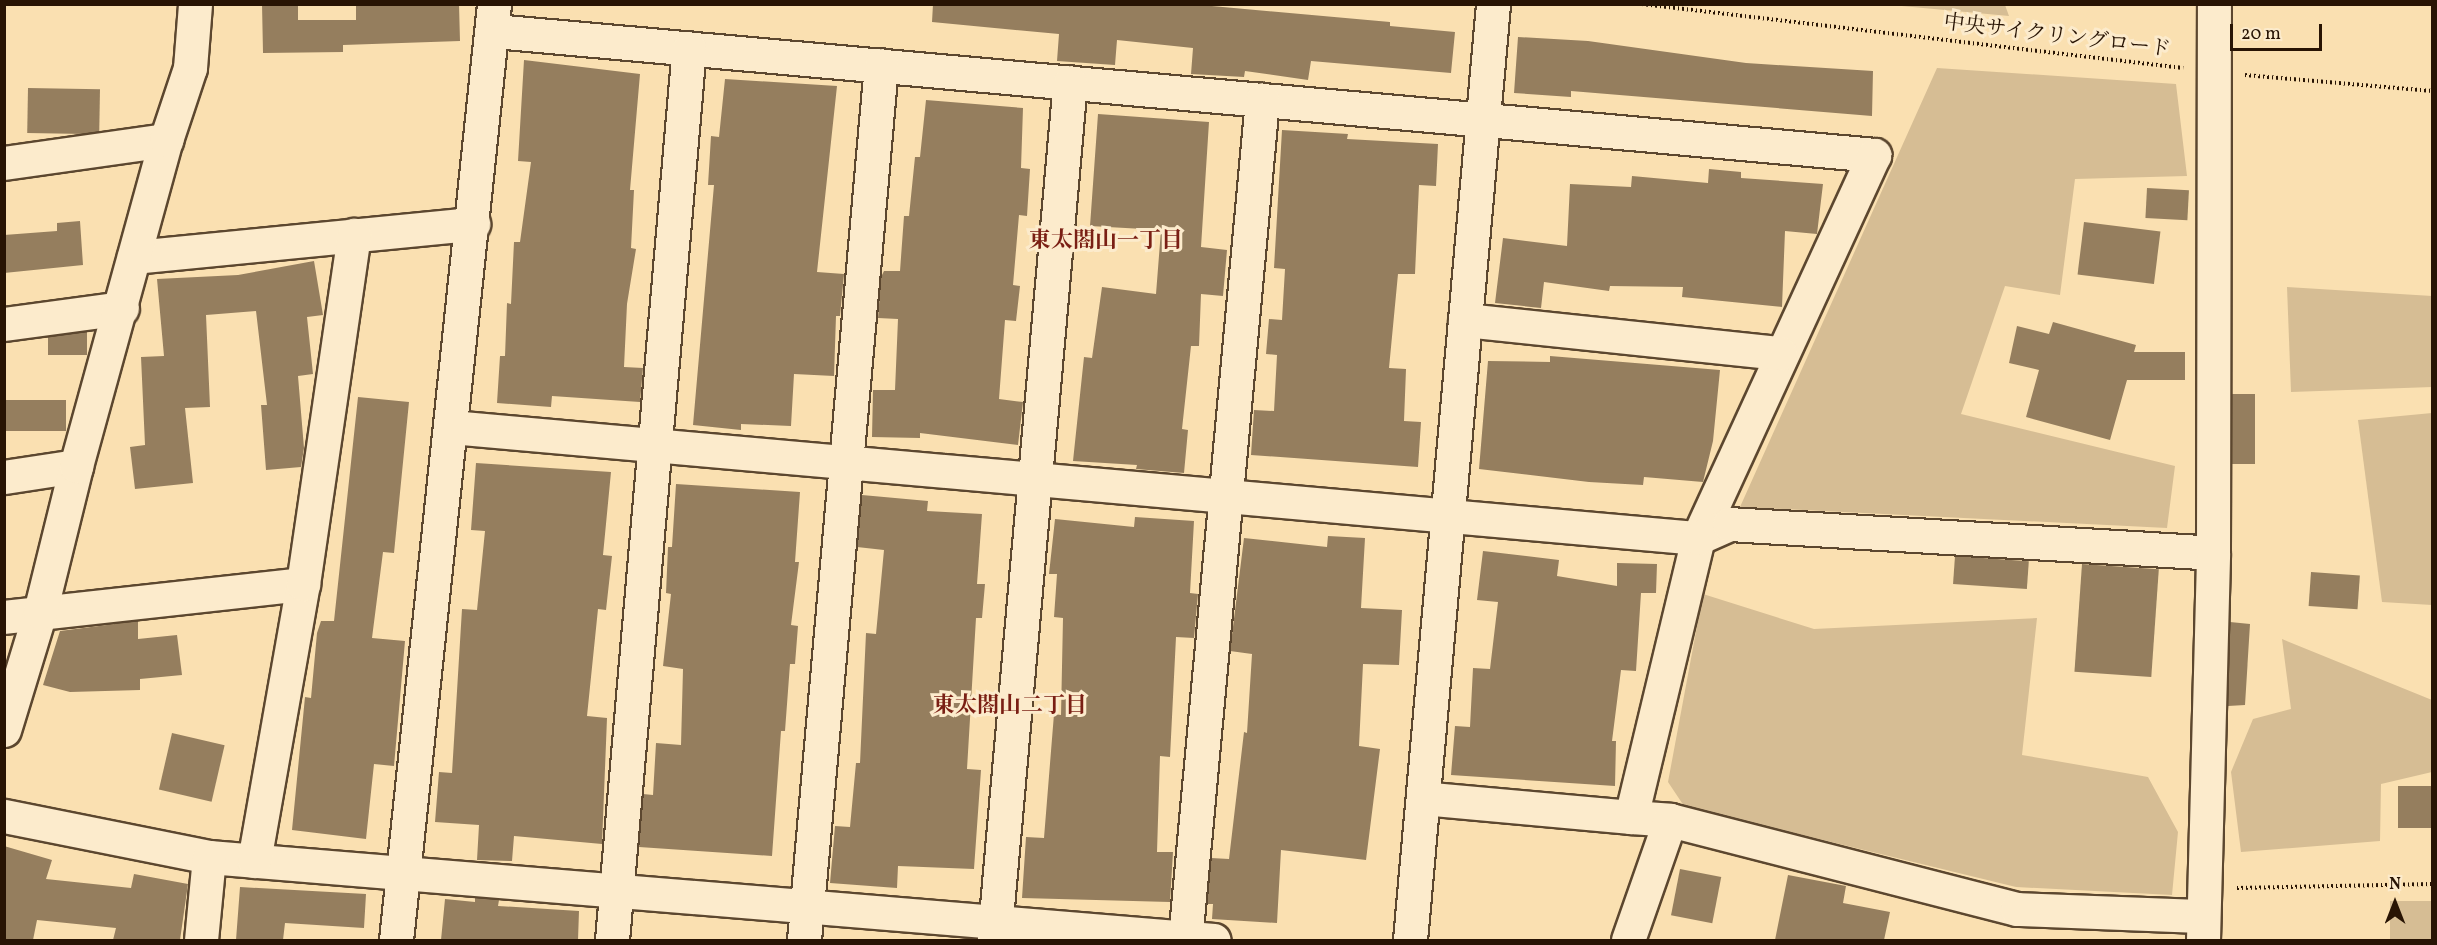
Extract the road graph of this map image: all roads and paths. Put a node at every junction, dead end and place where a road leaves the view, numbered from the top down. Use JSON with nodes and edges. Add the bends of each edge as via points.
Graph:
{"nodes":[{"id":1,"x":195,"y":4,"type":"edge"},
{"id":2,"x":1493,"y":4,"type":"edge"},
{"id":3,"x":1642,"y":4,"type":"edge"},
{"id":4,"x":2214,"y":4,"type":"edge"},
{"id":5,"x":494,"y":18,"type":"edge"},
{"id":6,"x":689,"y":48,"type":"junction"},
{"id":7,"x":881,"y":65,"type":"junction"},
{"id":8,"x":2213,"y":72,"type":"junction"},
{"id":9,"x":1070,"y":82,"type":"junction"},
{"id":10,"x":2433,"y":91,"type":"edge"},
{"id":11,"x":1262,"y":100,"type":"junction"},
{"id":12,"x":1483,"y":120,"type":"junction"},
{"id":13,"x":166,"y":140,"type":"junction"},
{"id":14,"x":4,"y":163,"type":"edge"},
{"id":15,"x":473,"y":224,"type":"junction"},
{"id":16,"x":354,"y":235,"type":"junction"},
{"id":17,"x":134,"y":257,"type":"junction"},
{"id":18,"x":123,"y":308,"type":"junction"},
{"id":19,"x":1465,"y":320,"type":"junction"},
{"id":20,"x":4,"y":324,"type":"edge"},
{"id":21,"x":1780,"y":353,"type":"junction"},
{"id":22,"x":451,"y":428,"type":"junction"},
{"id":23,"x":655,"y":446,"type":"junction"},
{"id":24,"x":846,"y":463,"type":"junction"},
{"id":25,"x":76,"y":466,"type":"junction"},
{"id":26,"x":4,"y":477,"type":"edge"},
{"id":27,"x":1035,"y":479,"type":"junction"},
{"id":28,"x":1226,"y":496,"type":"junction"},
{"id":29,"x":1448,"y":516,"type":"junction"},
{"id":30,"x":1698,"y":538,"type":"junction"},
{"id":31,"x":2213,"y":553,"type":"junction"},
{"id":32,"x":303,"y":584,"type":"junction"},
{"id":33,"x":40,"y":612,"type":"junction"},
{"id":34,"x":4,"y":617,"type":"edge"},
{"id":35,"x":4,"y":730,"type":"edge"},
{"id":36,"x":1423,"y":798,"type":"junction"},
{"id":37,"x":4,"y":816,"type":"edge"},
{"id":38,"x":1631,"y":817,"type":"junction"},
{"id":39,"x":1670,"y":820,"type":"junction"},
{"id":40,"x":209,"y":857,"type":"junction"},
{"id":41,"x":254,"y":861,"type":"junction"},
{"id":42,"x":403,"y":873,"type":"junction"},
{"id":43,"x":2433,"y":884,"type":"edge"},
{"id":44,"x":616,"y":891,"type":"junction"},
{"id":45,"x":807,"y":907,"type":"junction"},
{"id":46,"x":2203,"y":915,"type":"edge"},
{"id":47,"x":994,"y":931,"type":"edge"},
{"id":48,"x":201,"y":940,"type":"edge"},
{"id":49,"x":396,"y":940,"type":"edge"},
{"id":50,"x":612,"y":940,"type":"edge"},
{"id":51,"x":804,"y":940,"type":"edge"},
{"id":52,"x":1195,"y":940,"type":"edge"},
{"id":53,"x":1410,"y":940,"type":"edge"},
{"id":54,"x":1628,"y":940,"type":"edge"}],
"edges":[{"from":1,"to":13,"type":"street","via":[[190,68]]},
{"from":2,"to":12,"type":"street"},
{"from":3,"to":8,"type":"path","name":"中央サイクリングロード"},
{"from":4,"to":8,"type":"street"},
{"from":5,"to":6,"type":"street"},
{"from":5,"to":15,"type":"street"},
{"from":6,"to":7,"type":"street"},
{"from":6,"to":23,"type":"street"},
{"from":7,"to":9,"type":"street"},
{"from":7,"to":24,"type":"street"},
{"from":8,"to":10,"type":"path","name":"中央サイクリングロード"},
{"from":8,"to":31,"type":"street"},
{"from":9,"to":11,"type":"street"},
{"from":9,"to":27,"type":"street"},
{"from":11,"to":12,"type":"street"},
{"from":11,"to":28,"type":"street"},
{"from":12,"to":19,"type":"street"},
{"from":12,"to":21,"type":"street","via":[[1874,155]]},
{"from":13,"to":14,"type":"street"},
{"from":13,"to":17,"type":"street"},
{"from":15,"to":16,"type":"street"},
{"from":15,"to":22,"type":"street"},
{"from":16,"to":17,"type":"street"},
{"from":16,"to":32,"type":"street"},
{"from":17,"to":18,"type":"street"},
{"from":18,"to":20,"type":"street"},
{"from":18,"to":25,"type":"street"},
{"from":19,"to":21,"type":"street"},
{"from":19,"to":29,"type":"street"},
{"from":21,"to":30,"type":"street"},
{"from":22,"to":23,"type":"street"},
{"from":22,"to":42,"type":"street"},
{"from":23,"to":24,"type":"street"},
{"from":23,"to":44,"type":"street"},
{"from":24,"to":27,"type":"street"},
{"from":24,"to":45,"type":"street"},
{"from":25,"to":26,"type":"street"},
{"from":25,"to":33,"type":"street"},
{"from":27,"to":28,"type":"street"},
{"from":27,"to":47,"type":"street"},
{"from":28,"to":29,"type":"street"},
{"from":28,"to":52,"type":"street"},
{"from":29,"to":30,"type":"street"},
{"from":29,"to":36,"type":"street"},
{"from":30,"to":31,"type":"street","via":[[1729,524]]},
{"from":30,"to":38,"type":"street"},
{"from":31,"to":46,"type":"street"},
{"from":32,"to":33,"type":"street"},
{"from":32,"to":41,"type":"street"},
{"from":33,"to":34,"type":"street"},
{"from":33,"to":35,"type":"street"},
{"from":36,"to":38,"type":"street"},
{"from":36,"to":53,"type":"street"},
{"from":37,"to":40,"type":"street"},
{"from":38,"to":39,"type":"street"},
{"from":39,"to":46,"type":"street","via":[[2017,909]]},
{"from":39,"to":54,"type":"street"},
{"from":40,"to":41,"type":"street"},
{"from":40,"to":48,"type":"street"},
{"from":41,"to":42,"type":"street"},
{"from":42,"to":44,"type":"street"},
{"from":42,"to":49,"type":"street"},
{"from":43,"to":46,"type":"path"},
{"from":44,"to":45,"type":"street"},
{"from":44,"to":50,"type":"street"},
{"from":45,"to":47,"type":"street"},
{"from":45,"to":51,"type":"street"},
{"from":47,"to":52,"type":"street"}]}
